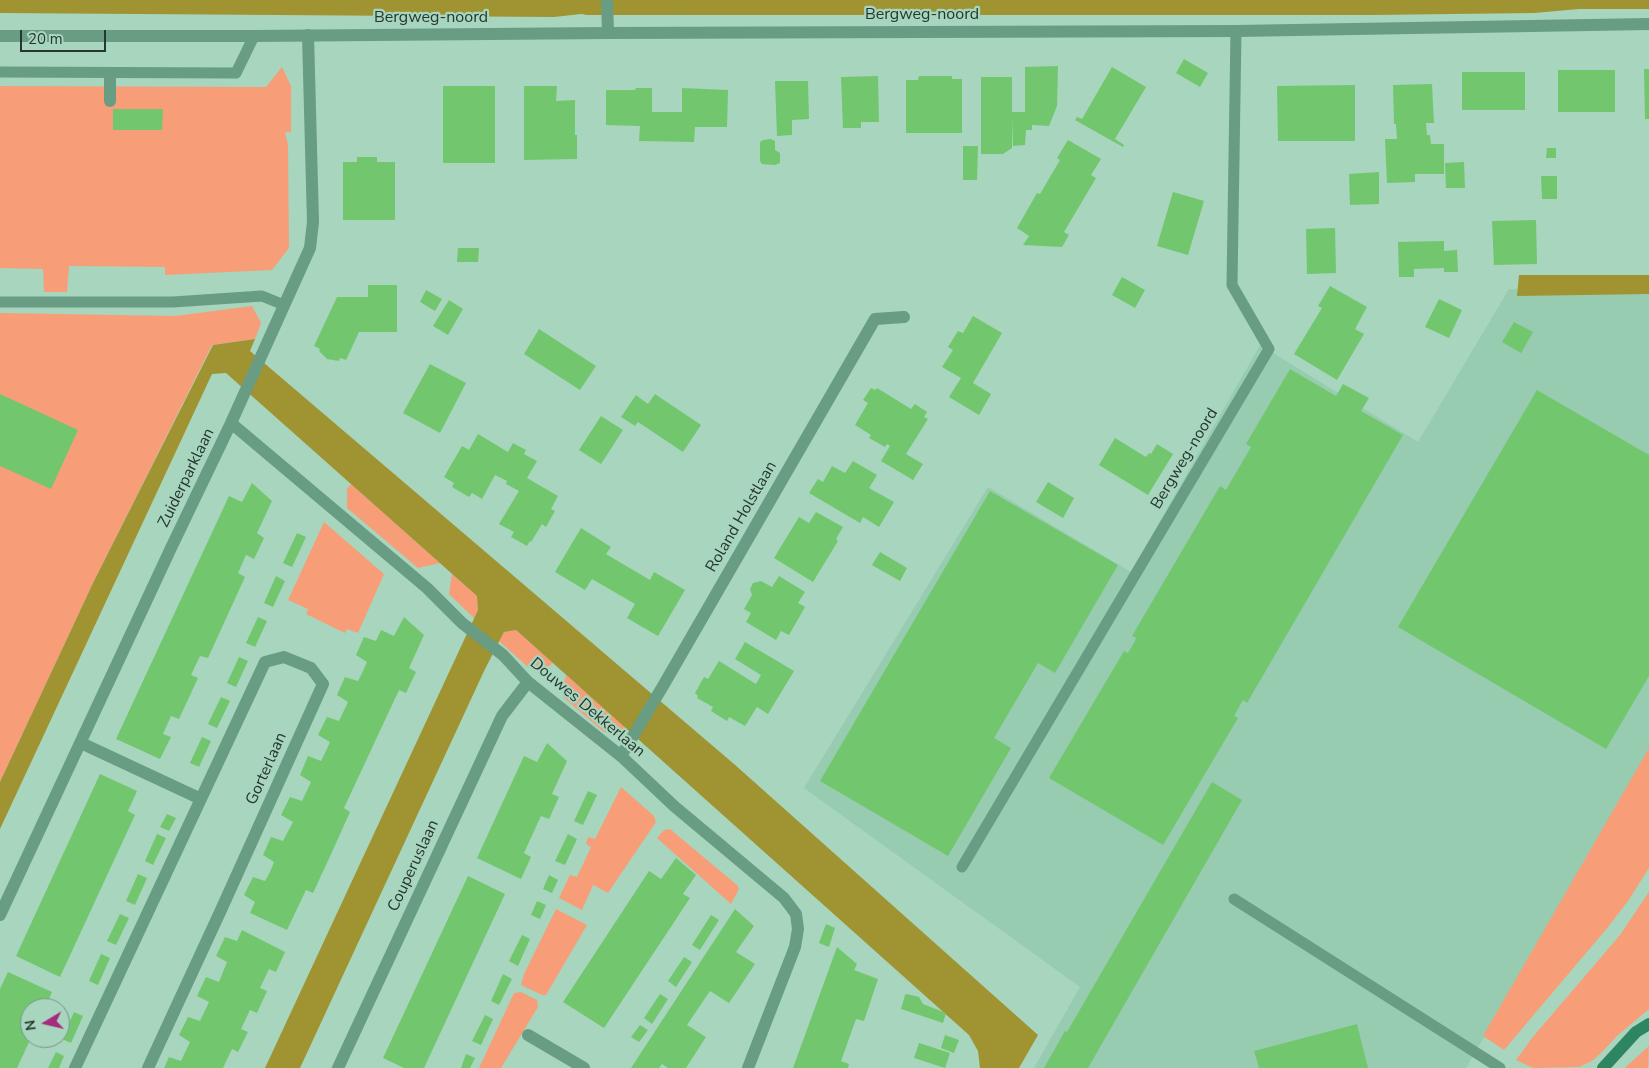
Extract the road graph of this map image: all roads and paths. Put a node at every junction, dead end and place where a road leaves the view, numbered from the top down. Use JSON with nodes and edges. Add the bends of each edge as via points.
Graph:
{"nodes":[{"id":1,"x":607,"y":0,"type":"edge"},
{"id":2,"x":1649,"y":24,"type":"edge"},
{"id":3,"x":1236,"y":31,"type":"junction"},
{"id":4,"x":608,"y":33,"type":"junction"},
{"id":5,"x":308,"y":35,"type":"junction"},
{"id":6,"x":0,"y":36,"type":"edge"},
{"id":7,"x":254,"y":36,"type":"junction"},
{"id":8,"x":0,"y":72,"type":"edge"},
{"id":9,"x":110,"y":73,"type":"junction"},
{"id":10,"x":110,"y":101,"type":"dead end"},
{"id":11,"x":0,"y":302,"type":"edge"},
{"id":12,"x":284,"y":305,"type":"junction"},
{"id":13,"x":904,"y":317,"type":"dead end"},
{"id":14,"x":231,"y":423,"type":"junction"},
{"id":15,"x":528,"y":682,"type":"junction"},
{"id":16,"x":81,"y":743,"type":"junction"},
{"id":17,"x":621,"y":756,"type":"junction"},
{"id":18,"x":201,"y":799,"type":"junction"},
{"id":19,"x":962,"y":868,"type":"dead end"},
{"id":20,"x":1234,"y":900,"type":"dead end"},
{"id":21,"x":0,"y":915,"type":"edge"},
{"id":22,"x":1649,"y":1024,"type":"edge"},
{"id":23,"x":528,"y":1035,"type":"dead end"},
{"id":24,"x":75,"y":1068,"type":"edge"},
{"id":25,"x":148,"y":1068,"type":"edge"},
{"id":26,"x":338,"y":1068,"type":"edge"},
{"id":27,"x":584,"y":1068,"type":"edge"},
{"id":28,"x":748,"y":1068,"type":"edge"},
{"id":29,"x":1500,"y":1068,"type":"edge"},
{"id":30,"x":1602,"y":1068,"type":"edge"}],
"edges":[{"from":1,"to":4,"type":"street"},
{"from":2,"to":3,"type":"street","name":"Bergweg-noord"},
{"from":3,"to":4,"type":"street","name":"Bergweg-noord"},
{"from":3,"to":19,"type":"lane","name":"Bergweg-noord","via":[[1232,285],[1269,348]]},
{"from":4,"to":5,"type":"street","name":"Bergweg-noord"},
{"from":5,"to":7,"type":"street","name":"Bergweg-noord"},
{"from":5,"to":12,"type":"street","name":"Zuiderparklaan","via":[[313,222],[310,248]]},
{"from":6,"to":7,"type":"street","name":"Bergweg-noord"},
{"from":7,"to":9,"type":"lane","via":[[236,73]]},
{"from":8,"to":9,"type":"lane"},
{"from":9,"to":10,"type":"street"},
{"from":11,"to":12,"type":"lane","via":[[173,302],[262,296]]},
{"from":12,"to":14,"type":"street","name":"Zuiderparklaan"},
{"from":13,"to":17,"type":"street","name":"Roland Holstlaan","via":[[875,319]]},
{"from":14,"to":15,"type":"street","name":"Douwes Dekkerlaan","via":[[427,588],[462,623],[503,655]]},
{"from":14,"to":16,"type":"street","name":"Zuiderparklaan"},
{"from":15,"to":17,"type":"street","name":"Douwes Dekkerlaan"},
{"from":15,"to":26,"type":"street","name":"Couperuslaan","via":[[502,716]]},
{"from":16,"to":18,"type":"street"},
{"from":16,"to":21,"type":"street","name":"Zuiderparklaan"},
{"from":17,"to":28,"type":"street","name":"Douwes Dekkerlaan","via":[[674,806],[784,898],[796,914],[795,947]]},
{"from":18,"to":24,"type":"street","name":"Gorterlaan"},
{"from":18,"to":25,"type":"street","name":"Gorterlaan","via":[[265,662],[284,657],[311,668],[323,684]]},
{"from":20,"to":29,"type":"lane"},
{"from":22,"to":30,"type":"main road","via":[[1636,1032]]},
{"from":23,"to":27,"type":"street"}]}
